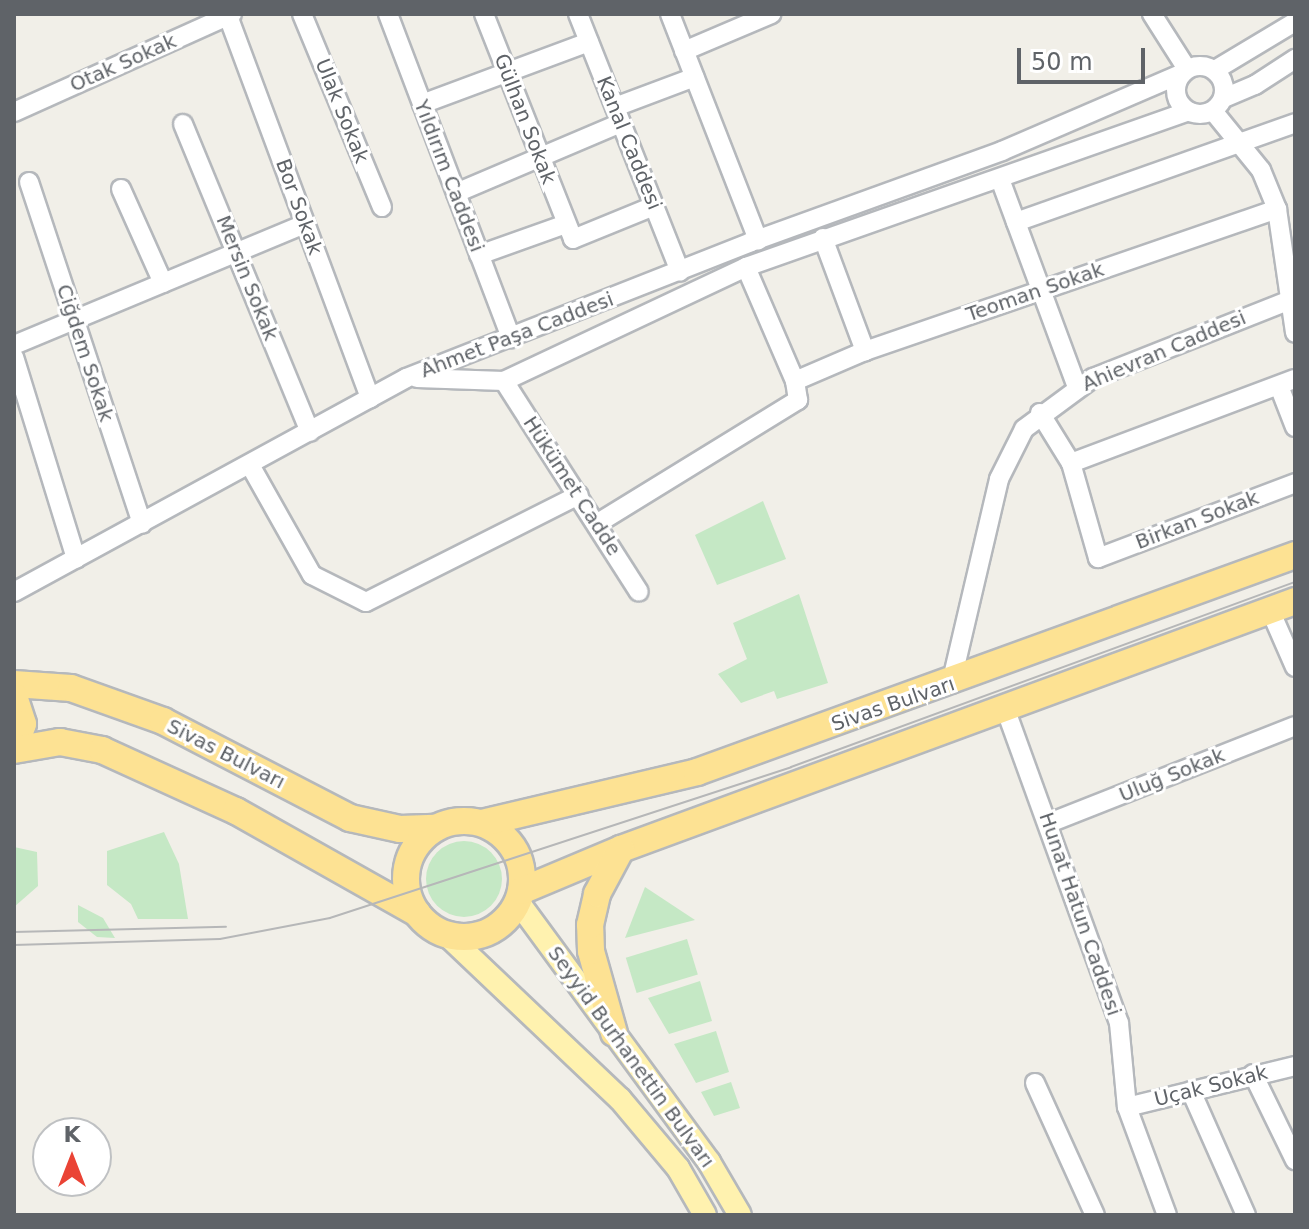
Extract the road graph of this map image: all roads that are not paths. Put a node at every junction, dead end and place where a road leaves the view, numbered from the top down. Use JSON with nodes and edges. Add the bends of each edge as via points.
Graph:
{"nodes":[{"id":1,"x":302,"y":14,"type":"edge"},
{"id":2,"x":388,"y":14,"type":"edge"},
{"id":3,"x":484,"y":14,"type":"edge"},
{"id":4,"x":578,"y":14,"type":"edge"},
{"id":5,"x":670,"y":14,"type":"edge"},
{"id":6,"x":771,"y":14,"type":"edge"},
{"id":7,"x":1152,"y":14,"type":"edge"},
{"id":8,"x":230,"y":15,"type":"edge"},
{"id":9,"x":1295,"y":22,"type":"edge"},
{"id":10,"x":589,"y":42,"type":"junction"},
{"id":11,"x":684,"y":51,"type":"junction"},
{"id":12,"x":1295,"y":59,"type":"edge"},
{"id":13,"x":1215,"y":70,"type":"junction"},
{"id":14,"x":1184,"y":72,"type":"junction"},
{"id":15,"x":507,"y":73,"type":"junction"},
{"id":16,"x":695,"y":77,"type":"junction"},
{"id":17,"x":422,"y":104,"type":"junction"},
{"id":18,"x":1218,"y":105,"type":"junction"},
{"id":19,"x":1188,"y":111,"type":"junction"},
{"id":20,"x":14,"y":112,"type":"edge"},
{"id":21,"x":618,"y":115,"type":"junction"},
{"id":22,"x":1295,"y":123,"type":"edge"},
{"id":23,"x":183,"y":124,"type":"dead end"},
{"id":24,"x":1240,"y":142,"type":"junction"},
{"id":25,"x":540,"y":158,"type":"junction"},
{"id":26,"x":1000,"y":179,"type":"junction"},
{"id":27,"x":29,"y":182,"type":"dead end"},
{"id":28,"x":121,"y":189,"type":"dead end"},
{"id":29,"x":456,"y":193,"type":"junction"},
{"id":30,"x":654,"y":206,"type":"junction"},
{"id":31,"x":382,"y":207,"type":"dead end"},
{"id":32,"x":1277,"y":209,"type":"junction"},
{"id":33,"x":1016,"y":222,"type":"junction"},
{"id":34,"x":305,"y":224,"type":"junction"},
{"id":35,"x":566,"y":224,"type":"junction"},
{"id":36,"x":823,"y":238,"type":"junction"},
{"id":37,"x":758,"y":240,"type":"junction"},
{"id":38,"x":236,"y":253,"type":"junction"},
{"id":39,"x":479,"y":255,"type":"junction"},
{"id":40,"x":746,"y":267,"type":"junction"},
{"id":41,"x":680,"y":271,"type":"junction"},
{"id":42,"x":163,"y":283,"type":"junction"},
{"id":43,"x":1041,"y":290,"type":"junction"},
{"id":44,"x":1292,"y":299,"type":"edge"},
{"id":45,"x":75,"y":320,"type":"junction"},
{"id":46,"x":1295,"y":333,"type":"edge"},
{"id":47,"x":511,"y":338,"type":"junction"},
{"id":48,"x":14,"y":345,"type":"edge"},
{"id":49,"x":865,"y":351,"type":"junction"},
{"id":50,"x":14,"y":357,"type":"edge"},
{"id":51,"x":406,"y":378,"type":"junction"},
{"id":52,"x":504,"y":381,"type":"junction"},
{"id":53,"x":795,"y":381,"type":"junction"},
{"id":54,"x":1287,"y":383,"type":"edge"},
{"id":55,"x":1077,"y":387,"type":"junction"},
{"id":56,"x":370,"y":398,"type":"junction"},
{"id":57,"x":1040,"y":413,"type":"junction"},
{"id":58,"x":1295,"y":427,"type":"edge"},
{"id":59,"x":310,"y":432,"type":"junction"},
{"id":60,"x":1071,"y":463,"type":"junction"},
{"id":61,"x":250,"y":465,"type":"junction"},
{"id":62,"x":1295,"y":483,"type":"edge"},
{"id":63,"x":579,"y":495,"type":"junction"},
{"id":64,"x":598,"y":523,"type":"junction"},
{"id":65,"x":142,"y":524,"type":"junction"},
{"id":66,"x":1295,"y":555,"type":"edge"},
{"id":67,"x":76,"y":559,"type":"junction"},
{"id":68,"x":14,"y":592,"type":"edge"},
{"id":69,"x":639,"y":592,"type":"dead end"},
{"id":70,"x":1295,"y":601,"type":"edge"},
{"id":71,"x":1270,"y":610,"type":"junction"},
{"id":72,"x":1295,"y":667,"type":"edge"},
{"id":73,"x":14,"y":684,"type":"edge"},
{"id":74,"x":951,"y":684,"type":"junction"},
{"id":75,"x":14,"y":696,"type":"edge"},
{"id":76,"x":1005,"y":708,"type":"junction"},
{"id":77,"x":1295,"y":726,"type":"edge"},
{"id":78,"x":14,"y":749,"type":"edge"},
{"id":79,"x":482,"y":823,"type":"junction"},
{"id":80,"x":1049,"y":823,"type":"junction"},
{"id":81,"x":435,"y":828,"type":"junction"},
{"id":82,"x":621,"y":849,"type":"junction"},
{"id":83,"x":520,"y":896,"type":"junction"},
{"id":84,"x":417,"y":913,"type":"junction"},
{"id":85,"x":446,"y":934,"type":"junction"},
{"id":86,"x":614,"y":1033,"type":"junction"},
{"id":87,"x":1295,"y":1066,"type":"edge"},
{"id":88,"x":1253,"y":1074,"type":"junction"},
{"id":89,"x":1035,"y":1083,"type":"dead end"},
{"id":90,"x":1191,"y":1091,"type":"junction"},
{"id":91,"x":1127,"y":1107,"type":"junction"},
{"id":92,"x":1295,"y":1160,"type":"edge"},
{"id":93,"x":705,"y":1215,"type":"edge"},
{"id":94,"x":740,"y":1215,"type":"edge"},
{"id":95,"x":1095,"y":1215,"type":"edge"},
{"id":96,"x":1167,"y":1215,"type":"edge"},
{"id":97,"x":1246,"y":1215,"type":"edge"}],
"edges":[{"from":1,"to":31,"type":"street","name":"Ulak Sokak"},
{"from":2,"to":17,"type":"street","name":"Yıldırım Caddesi"},
{"from":3,"to":15,"type":"street","name":"Gülhan Sokak"},
{"from":4,"to":10,"type":"street","name":"Kanal Caddesi"},
{"from":5,"to":11,"type":"street"},
{"from":6,"to":11,"type":"street"},
{"from":7,"to":14,"type":"street"},
{"from":8,"to":20,"type":"street","name":"Otak Sokak"},
{"from":8,"to":34,"type":"street","name":"Bor Sokak"},
{"from":9,"to":13,"type":"street"},
{"from":10,"to":15,"type":"street"},
{"from":10,"to":21,"type":"street","name":"Kanal Caddesi"},
{"from":11,"to":16,"type":"street"},
{"from":12,"to":18,"type":"street"},
{"from":13,"to":14,"type":"street","via":[[1201,65]]},
{"from":13,"to":18,"type":"street","via":[[1224,83]]},
{"from":14,"to":19,"type":"street","via":[[1176,90]]},
{"from":14,"to":37,"type":"street","name":"Ahmet Paşa Caddesi","via":[[1002,151]]},
{"from":15,"to":17,"type":"street"},
{"from":15,"to":25,"type":"street","name":"Gülhan Sokak"},
{"from":16,"to":21,"type":"street"},
{"from":16,"to":37,"type":"street"},
{"from":17,"to":29,"type":"street","name":"Yıldırım Caddesi"},
{"from":18,"to":19,"type":"street"},
{"from":18,"to":24,"type":"street"},
{"from":19,"to":26,"type":"street","name":"Ahmet Paşa Caddesi"},
{"from":21,"to":25,"type":"street"},
{"from":21,"to":30,"type":"street","name":"Kanal Caddesi"},
{"from":22,"to":24,"type":"street"},
{"from":23,"to":38,"type":"street","name":"Mersin Sokak"},
{"from":24,"to":32,"type":"street","via":[[1261,170]]},
{"from":24,"to":33,"type":"street"},
{"from":25,"to":29,"type":"street"},
{"from":25,"to":35,"type":"street","name":"Gülhan Sokak"},
{"from":26,"to":33,"type":"street"},
{"from":26,"to":36,"type":"street","name":"Ahmet Paşa Caddesi"},
{"from":27,"to":45,"type":"street","name":"Ciğdem Sokak"},
{"from":28,"to":42,"type":"street"},
{"from":29,"to":39,"type":"street","name":"Yıldırım Caddesi"},
{"from":30,"to":35,"type":"street","via":[[573,239]]},
{"from":30,"to":41,"type":"street","name":"Kanal Caddesi"},
{"from":32,"to":43,"type":"street","name":"Teoman Sokak"},
{"from":32,"to":44,"type":"street"},
{"from":33,"to":43,"type":"street"},
{"from":34,"to":38,"type":"street"},
{"from":34,"to":56,"type":"street","name":"Bor Sokak"},
{"from":35,"to":39,"type":"street"},
{"from":36,"to":40,"type":"street","name":"Ahmet Paşa Caddesi"},
{"from":36,"to":49,"type":"street"},
{"from":37,"to":41,"type":"street","name":"Ahmet Paşa Caddesi"},
{"from":38,"to":42,"type":"street"},
{"from":38,"to":59,"type":"street","name":"Mersin Sokak"},
{"from":39,"to":47,"type":"street","name":"Yıldırım Caddesi"},
{"from":40,"to":52,"type":"street","name":"Ahmet Paşa Caddesi"},
{"from":40,"to":53,"type":"street"},
{"from":41,"to":47,"type":"street","name":"Ahmet Paşa Caddesi"},
{"from":42,"to":45,"type":"street"},
{"from":43,"to":49,"type":"street","name":"Teoman Sokak"},
{"from":43,"to":55,"type":"street"},
{"from":44,"to":46,"type":"street"},
{"from":44,"to":55,"type":"street","name":"Ahievran Caddesi"},
{"from":45,"to":48,"type":"street"},
{"from":45,"to":65,"type":"street","name":"Ciğdem Sokak"},
{"from":47,"to":51,"type":"street","name":"Ahmet Paşa Caddesi"},
{"from":49,"to":53,"type":"street","name":"Teoman Sokak"},
{"from":50,"to":67,"type":"street"},
{"from":51,"to":52,"type":"street","name":"Ahmet Paşa Caddesi"},
{"from":51,"to":56,"type":"street"},
{"from":52,"to":63,"type":"street","name":"Hükümet Cadde"},
{"from":53,"to":64,"type":"street","via":[[798,400]]},
{"from":54,"to":58,"type":"street"},
{"from":54,"to":60,"type":"street"},
{"from":55,"to":57,"type":"street","name":"Ahievran Caddesi"},
{"from":56,"to":59,"type":"street"},
{"from":57,"to":60,"type":"street"},
{"from":57,"to":74,"type":"street","name":"Ahievran Caddesi","via":[[1013,444],[999,479]]},
{"from":59,"to":61,"type":"street"},
{"from":60,"to":62,"type":"street","name":"Birkan Sokak","via":[[1098,558]]},
{"from":61,"to":63,"type":"street","via":[[312,575],[366,602]]},
{"from":61,"to":65,"type":"street"},
{"from":63,"to":64,"type":"street","name":"Hükümet Cadde"},
{"from":64,"to":69,"type":"street","name":"Hükümet Cadde"},
{"from":65,"to":67,"type":"street"},
{"from":66,"to":74,"type":"highway","name":"Sivas Bulvarı"},
{"from":67,"to":68,"type":"street"},
{"from":70,"to":71,"type":"highway","name":"Sivas Bulvarı"},
{"from":71,"to":72,"type":"street"},
{"from":71,"to":76,"type":"highway","name":"Sivas Bulvarı"},
{"from":73,"to":81,"type":"highway","name":"Sivas Bulvarı","via":[[71,688],[163,721],[350,818],[400,829]]},
{"from":74,"to":79,"type":"highway","name":"Sivas Bulvarı","via":[[697,772]]},
{"from":75,"to":78,"type":"highway","via":[[23,724]]},
{"from":76,"to":80,"type":"street","name":"Hunat Hatun Caddesi"},
{"from":76,"to":82,"type":"highway","name":"Sivas Bulvarı"},
{"from":77,"to":80,"type":"street","name":"Uluğ Sokak"},
{"from":78,"to":84,"type":"highway","via":[[60,742],[102,750],[236,811]]},
{"from":79,"to":81,"type":"highway","via":[[458,821]]},
{"from":79,"to":83,"type":"highway","via":[[503,835],[517,854]]},
{"from":80,"to":91,"type":"street","name":"Hunat Hatun Caddesi","via":[[1119,1023]]},
{"from":81,"to":84,"type":"highway","via":[[416,845],[407,867],[407,892]]},
{"from":82,"to":83,"type":"highway","name":"Sivas Bulvarı"},
{"from":82,"to":86,"type":"highway","via":[[597,894],[590,925],[591,951]]},
{"from":83,"to":85,"type":"highway","via":[[493,929],[470,937]]},
{"from":83,"to":86,"type":"main road","name":"Seyyid Burhanettin Bulvarı"},
{"from":84,"to":85,"type":"highway"},
{"from":85,"to":93,"type":"main road","name":"Seyyid Burhanettin Bulvarı","via":[[620,1099],[678,1168]]},
{"from":86,"to":94,"type":"main road","name":"Seyyid Burhanettin Bulvarı","via":[[709,1162]]},
{"from":87,"to":88,"type":"street","name":"Uçak Sokak"},
{"from":88,"to":90,"type":"street","name":"Uçak Sokak"},
{"from":88,"to":92,"type":"street"},
{"from":89,"to":95,"type":"street"},
{"from":90,"to":91,"type":"street","name":"Uçak Sokak"},
{"from":90,"to":97,"type":"street"},
{"from":91,"to":96,"type":"street","name":"Hunat Hatun Caddesi"}]}
